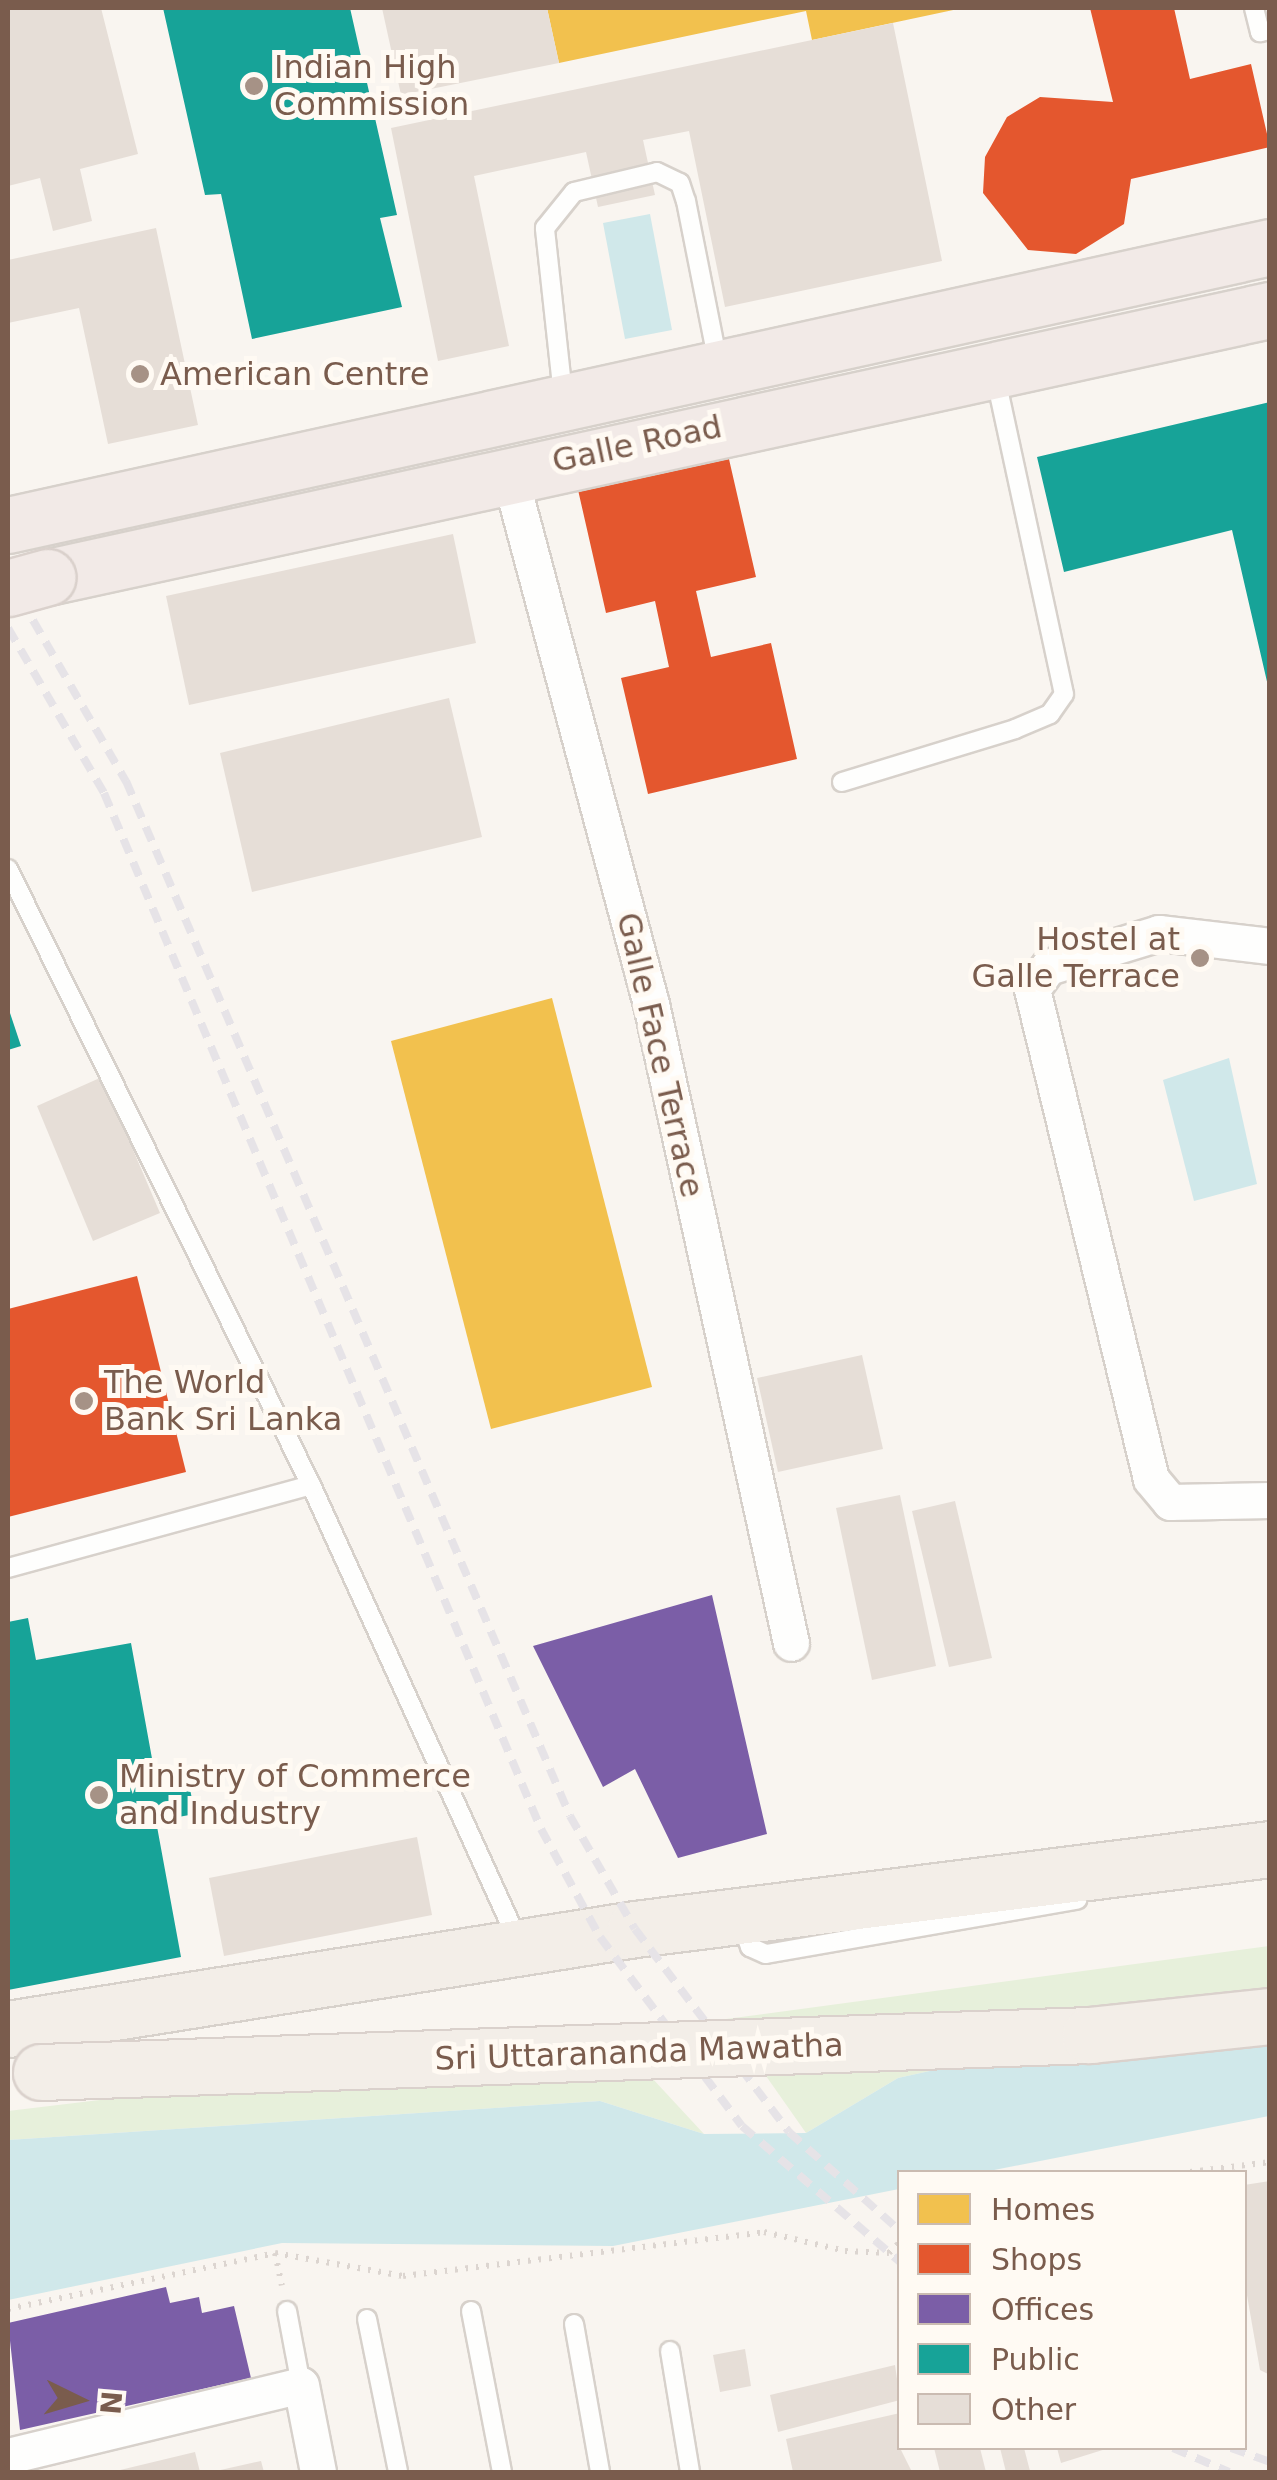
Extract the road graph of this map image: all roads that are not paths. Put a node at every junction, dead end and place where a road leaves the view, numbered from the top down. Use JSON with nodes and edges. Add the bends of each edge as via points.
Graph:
{"nodes":[{"id":1,"x":1254,"y":8,"type":"edge"},
{"id":2,"x":1270,"y":30,"type":"edge"},
{"id":3,"x":1270,"y":247,"type":"edge"},
{"id":4,"x":1270,"y":310,"type":"edge"},
{"id":5,"x":719,"y":366,"type":"junction"},
{"id":6,"x":994,"y":369,"type":"junction"},
{"id":7,"x":564,"y":400,"type":"junction"},
{"id":8,"x":508,"y":472,"type":"junction"},
{"id":9,"x":28,"y":520,"type":"edge"},
{"id":10,"x":28,"y":583,"type":"edge"},
{"id":11,"x":842,"y":782,"type":"dead end"},
{"id":12,"x":8,"y":870,"type":"edge"},
{"id":13,"x":1270,"y":946,"type":"edge"},
{"id":14,"x":310,"y":1485,"type":"junction"},
{"id":15,"x":1270,"y":1500,"type":"edge"},
{"id":16,"x":8,"y":1568,"type":"edge"},
{"id":17,"x":791,"y":1643,"type":"dead end"},
{"id":18,"x":1270,"y":1849,"type":"edge"},
{"id":19,"x":1270,"y":1869,"type":"edge"},
{"id":20,"x":1140,"y":1889,"type":"dead end"},
{"id":21,"x":1101,"y":1896,"type":"dead end"},
{"id":22,"x":741,"y":1918,"type":"junction"},
{"id":23,"x":522,"y":1951,"type":"junction"},
{"id":24,"x":1270,"y":2016,"type":"edge"},
{"id":25,"x":8,"y":2029,"type":"edge"},
{"id":26,"x":24,"y":2075,"type":"edge"},
{"id":27,"x":471,"y":2310,"type":"dead end"},
{"id":28,"x":287,"y":2311,"type":"dead end"},
{"id":29,"x":367,"y":2318,"type":"dead end"},
{"id":30,"x":574,"y":2324,"type":"dead end"},
{"id":31,"x":670,"y":2352,"type":"dead end"},
{"id":32,"x":301,"y":2385,"type":"junction"},
{"id":33,"x":16,"y":2461,"type":"edge"},
{"id":34,"x":318,"y":2472,"type":"edge"},
{"id":35,"x":398,"y":2472,"type":"edge"},
{"id":36,"x":502,"y":2472,"type":"edge"},
{"id":37,"x":600,"y":2472,"type":"edge"},
{"id":38,"x":690,"y":2472,"type":"edge"}],
"edges":[{"from":1,"to":2,"type":"lane","via":[[1260,32]]},
{"from":3,"to":5,"type":"highway","name":"Galle Road"},
{"from":4,"to":6,"type":"highway","name":"Galle Road"},
{"from":5,"to":7,"type":"highway","name":"Galle Road"},
{"from":5,"to":7,"type":"lane","via":[[680,182],[657,172],[574,192],[545,228]]},
{"from":6,"to":8,"type":"highway","name":"Galle Road"},
{"from":6,"to":11,"type":"lane","via":[[1064,694],[1050,714],[1015,729]]},
{"from":7,"to":9,"type":"highway","name":"Galle Road"},
{"from":8,"to":10,"type":"highway","name":"Galle Road"},
{"from":8,"to":17,"type":"street","name":"Galle Face Terrace","via":[[651,1004]]},
{"from":12,"to":14,"type":"lane"},
{"from":13,"to":15,"type":"street","via":[[1159,933],[1048,967],[1032,989],[1151,1479],[1170,1502]]},
{"from":14,"to":16,"type":"lane"},
{"from":14,"to":23,"type":"lane"},
{"from":18,"to":22,"type":"main road"},
{"from":19,"to":20,"type":"lane"},
{"from":21,"to":22,"type":"lane","via":[[766,1954],[750,1947]]},
{"from":22,"to":23,"type":"main road"},
{"from":23,"to":25,"type":"main road","via":[[308,1976]]},
{"from":24,"to":26,"type":"main road","name":"Sri Uttarananda Mawatha","bridge":true,"via":[[1090,2036]]},
{"from":27,"to":36,"type":"lane"},
{"from":28,"to":32,"type":"lane"},
{"from":29,"to":35,"type":"lane"},
{"from":30,"to":37,"type":"lane"},
{"from":31,"to":38,"type":"lane"},
{"from":32,"to":33,"type":"street"},
{"from":32,"to":34,"type":"street"}]}
